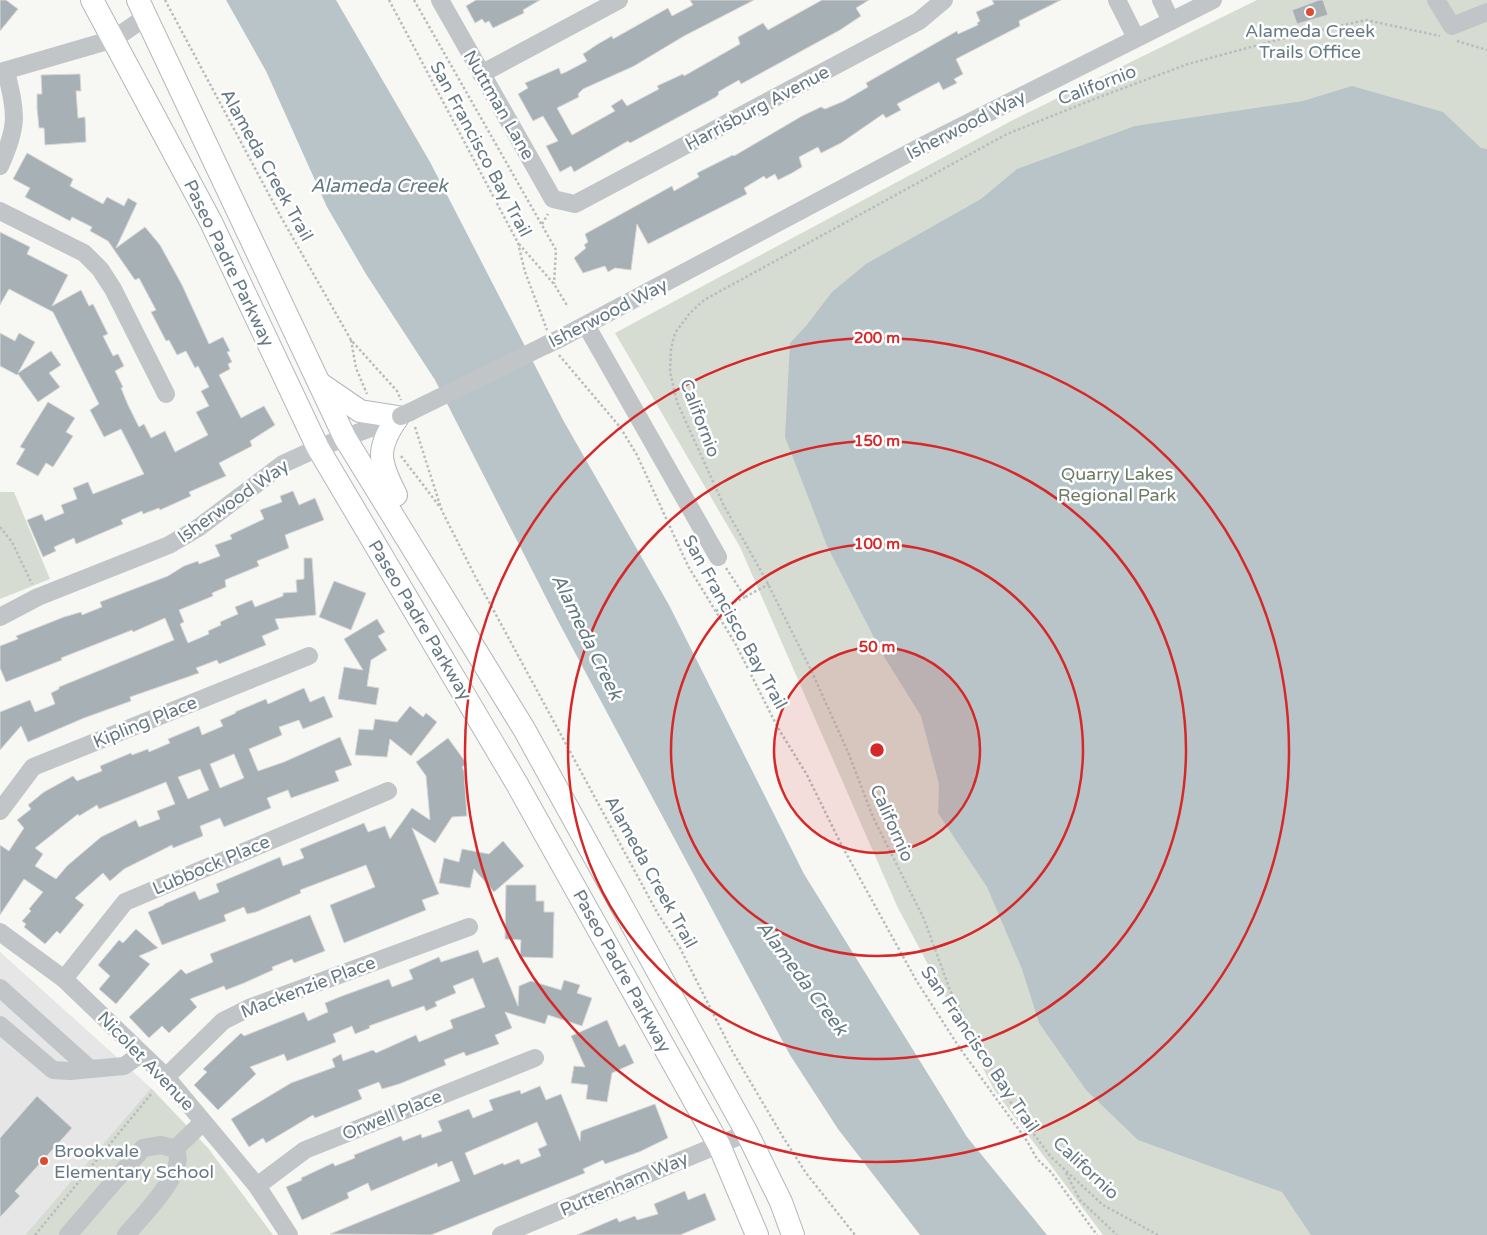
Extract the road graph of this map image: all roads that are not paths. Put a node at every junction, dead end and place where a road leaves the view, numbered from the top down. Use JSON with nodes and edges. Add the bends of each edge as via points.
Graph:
{"nodes":[{"id":1,"x":92,"y":0,"type":"edge"},
{"id":2,"x":440,"y":0,"type":"edge"},
{"id":3,"x":619,"y":0,"type":"edge"},
{"id":4,"x":944,"y":0,"type":"edge"},
{"id":5,"x":1117,"y":0,"type":"edge"},
{"id":6,"x":1160,"y":0,"type":"edge"},
{"id":7,"x":1213,"y":0,"type":"edge"},
{"id":8,"x":1436,"y":0,"type":"edge"},
{"id":9,"x":143,"y":8,"type":"edge"},
{"id":10,"x":1487,"y":12,"type":"edge"},
{"id":11,"x":1171,"y":21,"type":"junction"},
{"id":12,"x":1136,"y":38,"type":"junction"},
{"id":13,"x":114,"y":39,"type":"junction"},
{"id":14,"x":3,"y":72,"type":"edge"},
{"id":15,"x":481,"y":74,"type":"junction"},
{"id":16,"x":0,"y":166,"type":"edge"},
{"id":17,"x":564,"y":204,"type":"joint"},
{"id":18,"x":0,"y":211,"type":"edge"},
{"id":19,"x":586,"y":325,"type":"junction"},
{"id":20,"x":319,"y":383,"type":"junction"},
{"id":21,"x":166,"y":394,"type":"dead end"},
{"id":22,"x":390,"y":420,"type":"junction"},
{"id":23,"x":345,"y":438,"type":"junction"},
{"id":24,"x":318,"y":448,"type":"junction"},
{"id":25,"x":718,"y":557,"type":"road end"},
{"id":26,"x":433,"y":581,"type":"junction"},
{"id":27,"x":0,"y":617,"type":"edge"},
{"id":28,"x":309,"y":656,"type":"dead end"},
{"id":29,"x":388,"y":791,"type":"dead end"},
{"id":30,"x":0,"y":811,"type":"edge"},
{"id":31,"x":469,"y":927,"type":"dead end"},
{"id":32,"x":0,"y":932,"type":"edge"},
{"id":33,"x":64,"y":979,"type":"junction"},
{"id":34,"x":0,"y":988,"type":"edge"},
{"id":35,"x":0,"y":1025,"type":"edge"},
{"id":36,"x":142,"y":1054,"type":"junction"},
{"id":37,"x":535,"y":1058,"type":"dead end"},
{"id":38,"x":90,"y":1069,"type":"junction"},
{"id":39,"x":166,"y":1077,"type":"junction"},
{"id":40,"x":203,"y":1122,"type":"junction"},
{"id":41,"x":747,"y":1133,"type":"junction"},
{"id":42,"x":719,"y":1145,"type":"junction"},
{"id":43,"x":175,"y":1149,"type":"junction"},
{"id":44,"x":257,"y":1186,"type":"junction"},
{"id":45,"x":68,"y":1235,"type":"edge"},
{"id":46,"x":126,"y":1235,"type":"edge"},
{"id":47,"x":289,"y":1235,"type":"edge"},
{"id":48,"x":502,"y":1235,"type":"edge"},
{"id":49,"x":757,"y":1235,"type":"edge"},
{"id":50,"x":793,"y":1235,"type":"edge"}],
"edges":[{"from":1,"to":13,"type":"main road","name":"Paseo Padre Parkway"},
{"from":2,"to":15,"type":"street","name":"Nuttman Lane"},
{"from":3,"to":15,"type":"street"},
{"from":4,"to":17,"type":"street","name":"Harrisburg Avenue","via":[[919,21],[751,112],[575,204]]},
{"from":5,"to":12,"type":"street"},
{"from":6,"to":11,"type":"street"},
{"from":7,"to":11,"type":"street","name":"Isherwood Way"},
{"from":8,"to":10,"type":"street","via":[[1452,26]]},
{"from":9,"to":13,"type":"street"},
{"from":9,"to":20,"type":"main road","name":"Paseo Padre Parkway"},
{"from":11,"to":12,"type":"street","name":"Isherwood Way"},
{"from":12,"to":19,"type":"street","name":"Isherwood Way","via":[[926,144]]},
{"from":13,"to":14,"type":"street"},
{"from":13,"to":24,"type":"main road","name":"Paseo Padre Parkway","via":[[211,222]]},
{"from":14,"to":16,"type":"street","via":[[15,111],[12,140]]},
{"from":15,"to":17,"type":"street","name":"Nuttman Lane","via":[[553,199]]},
{"from":18,"to":21,"type":"street","via":[[84,253],[100,269],[113,288]]},
{"from":19,"to":22,"type":"street","name":"Isherwood Way","bridge":true,"via":[[553,344]]},
{"from":19,"to":25,"type":"street"},
{"from":20,"to":22,"type":"main road","via":[[360,411]]},
{"from":20,"to":23,"type":"main road","name":"Paseo Padre Parkway"},
{"from":22,"to":23,"type":"street","name":"Isherwood Way"},
{"from":22,"to":26,"type":"main road","via":[[380,450],[382,469],[416,536]]},
{"from":23,"to":24,"type":"street","name":"Isherwood Way"},
{"from":23,"to":26,"type":"main road","name":"Paseo Padre Parkway"},
{"from":24,"to":27,"type":"street","name":"Isherwood Way","via":[[283,464],[198,528],[169,545],[38,597]]},
{"from":24,"to":42,"type":"main road","name":"Paseo Padre Parkway","via":[[517,784]]},
{"from":26,"to":41,"type":"main road","name":"Paseo Padre Parkway","via":[[524,729]]},
{"from":28,"to":30,"type":"street","name":"Kipling Place","via":[[33,767]]},
{"from":29,"to":33,"type":"street","name":"Lubbock Place","via":[[125,902]]},
{"from":31,"to":39,"type":"street","name":"Mackenzie Place","via":[[249,1008],[223,1021]]},
{"from":32,"to":33,"type":"street","name":"Nicolet Avenue"},
{"from":33,"to":36,"type":"street","name":"Nicolet Avenue"},
{"from":34,"to":38,"type":"street"},
{"from":35,"to":38,"type":"street","via":[[53,1070]]},
{"from":36,"to":38,"type":"street","via":[[124,1066]]},
{"from":36,"to":39,"type":"street","name":"Nicolet Avenue"},
{"from":37,"to":44,"type":"street","name":"Orwell Place","via":[[305,1150]]},
{"from":39,"to":40,"type":"street","name":"Nicolet Avenue"},
{"from":40,"to":43,"type":"street"},
{"from":40,"to":44,"type":"street","name":"Nicolet Avenue"},
{"from":41,"to":42,"type":"street","name":"Puttenham Way"},
{"from":41,"to":50,"type":"main road","name":"Paseo Padre Parkway","via":[[781,1202]]},
{"from":42,"to":48,"type":"street","name":"Puttenham Way"},
{"from":42,"to":49,"type":"main road","name":"Paseo Padre Parkway"},
{"from":43,"to":45,"type":"street","via":[[154,1145],[143,1148]]},
{"from":43,"to":46,"type":"street","via":[[178,1160],[175,1174]]},
{"from":44,"to":47,"type":"street","name":"Nicolet Avenue"}]}
